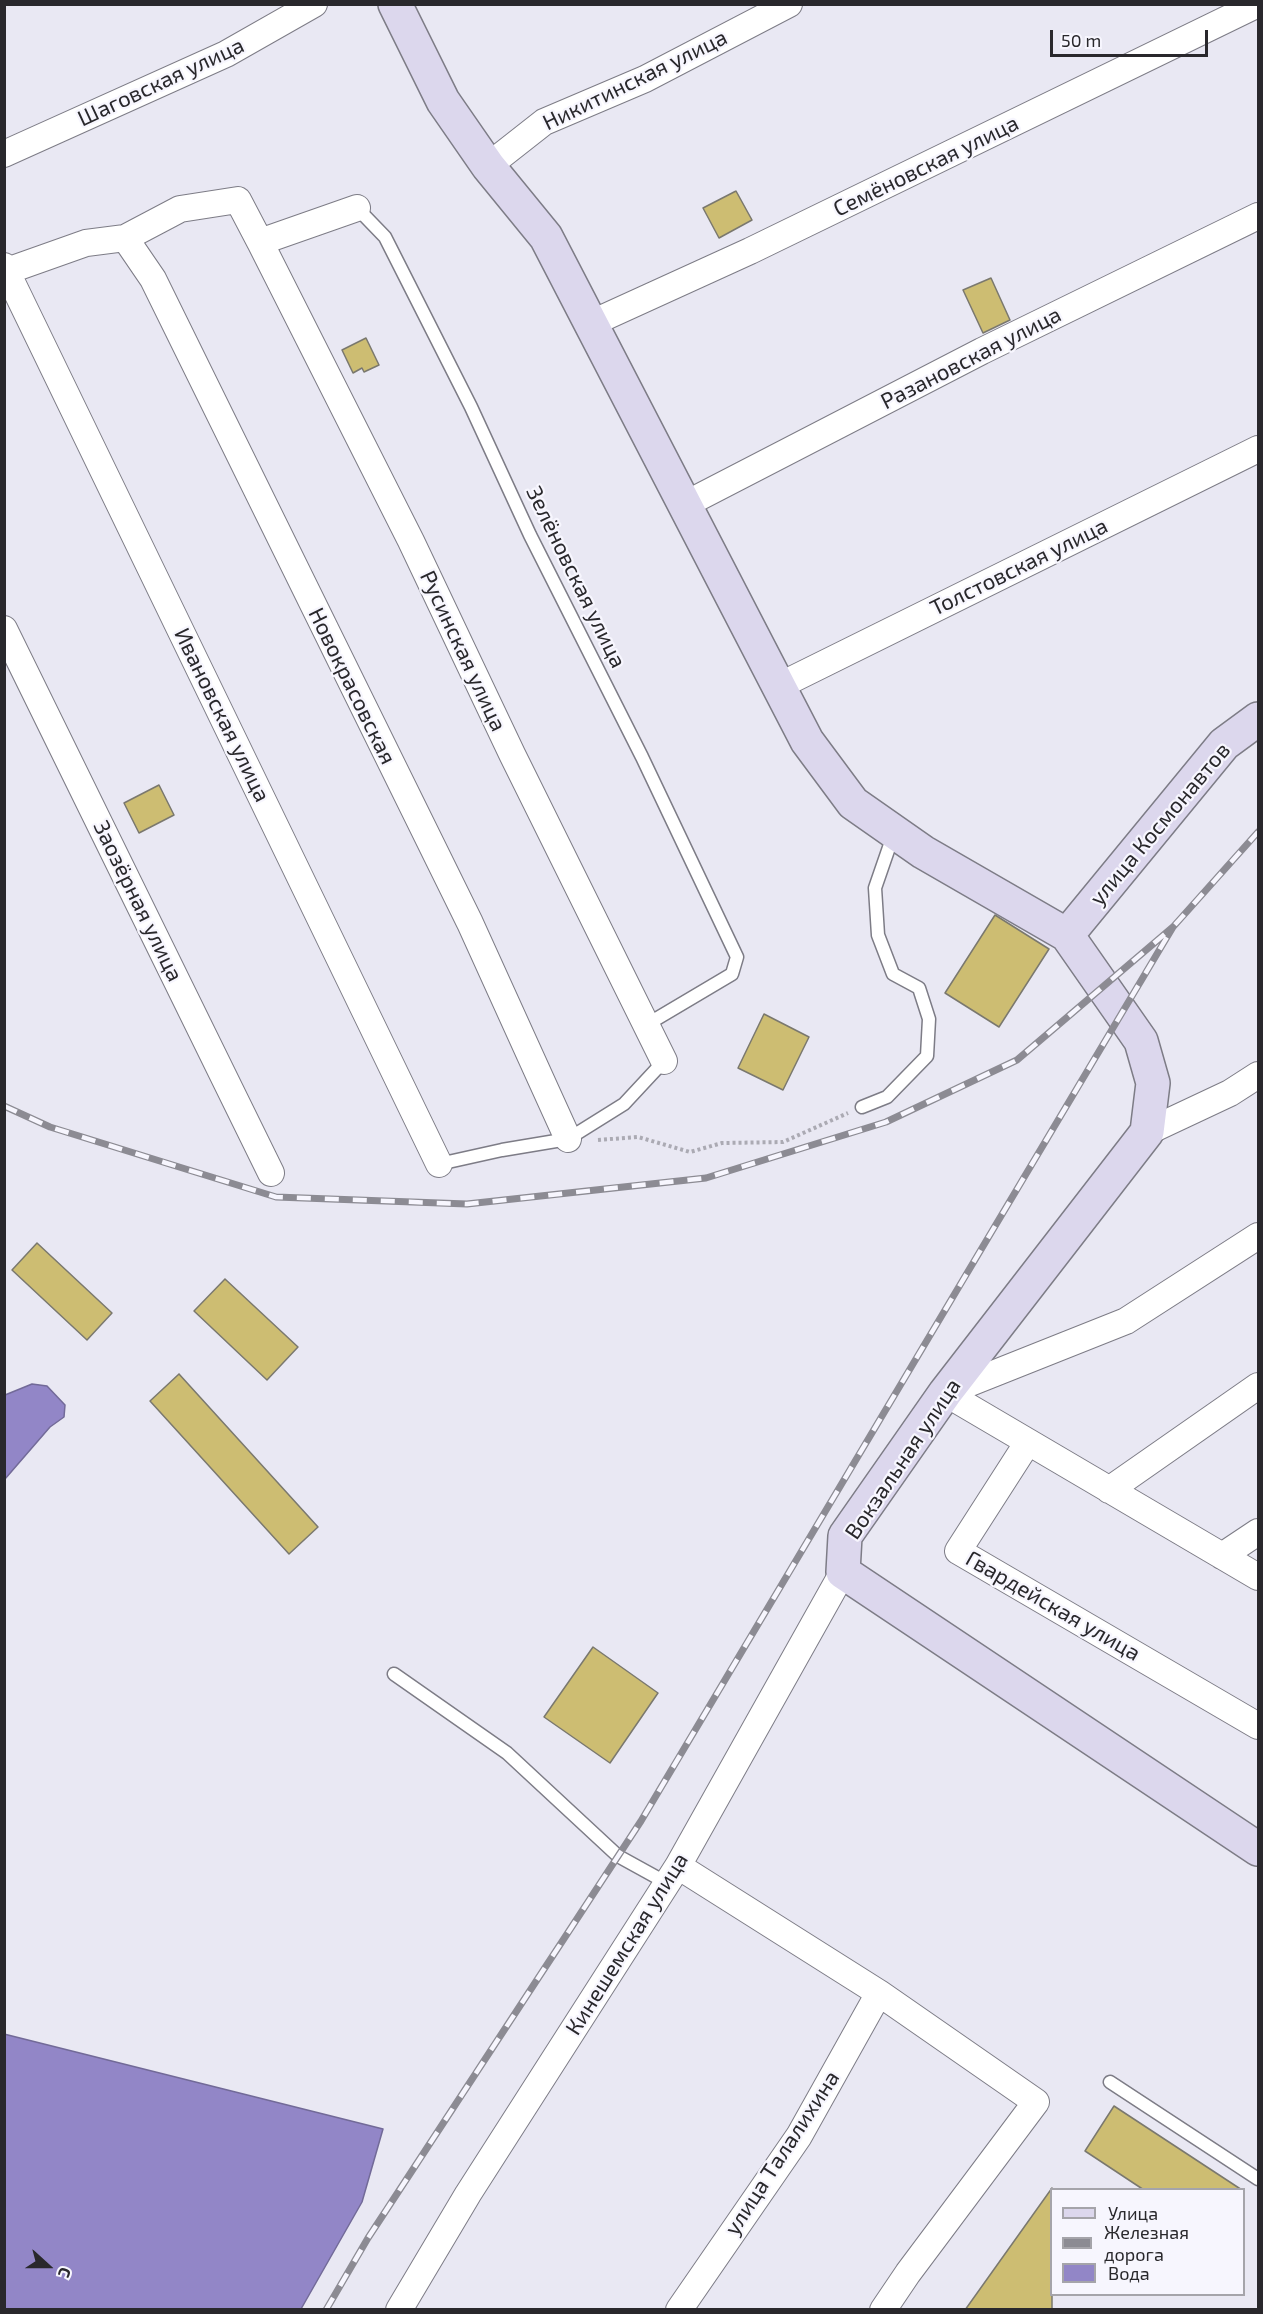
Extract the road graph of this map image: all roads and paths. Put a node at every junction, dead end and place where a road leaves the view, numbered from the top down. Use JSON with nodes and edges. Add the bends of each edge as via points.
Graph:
{"nodes":[{"id":1,"x":314,"y":4,"type":"edge"},
{"id":2,"x":395,"y":4,"type":"edge"},
{"id":3,"x":789,"y":4,"type":"edge"},
{"id":4,"x":1258,"y":4,"type":"edge"},
{"id":5,"x":4,"y":153,"type":"edge"},
{"id":6,"x":488,"y":166,"type":"junction"},
{"id":7,"x":357,"y":208,"type":"joint"},
{"id":8,"x":1258,"y":216,"type":"edge"},
{"id":9,"x":125,"y":238,"type":"junction"},
{"id":10,"x":260,"y":242,"type":"junction"},
{"id":11,"x":6,"y":269,"type":"edge"},
{"id":12,"x":592,"y":324,"type":"junction"},
{"id":13,"x":1258,"y":449,"type":"edge"},
{"id":14,"x":686,"y":504,"type":"junction"},
{"id":15,"x":4,"y":629,"type":"edge"},
{"id":16,"x":779,"y":686,"type":"junction"},
{"id":17,"x":1258,"y":719,"type":"edge"},
{"id":18,"x":895,"y":832,"type":"junction"},
{"id":19,"x":1067,"y":935,"type":"junction"},
{"id":20,"x":646,"y":1025,"type":"junction"},
{"id":21,"x":664,"y":1061,"type":"joint"},
{"id":22,"x":1258,"y":1075,"type":"edge"},
{"id":23,"x":862,"y":1107,"type":"joint"},
{"id":24,"x":1147,"y":1132,"type":"junction"},
{"id":25,"x":568,"y":1139,"type":"junction"},
{"id":26,"x":439,"y":1164,"type":"joint"},
{"id":27,"x":271,"y":1173,"type":"dead end"},
{"id":28,"x":1258,"y":1236,"type":"edge"},
{"id":29,"x":1258,"y":1386,"type":"edge"},
{"id":30,"x":945,"y":1393,"type":"junction"},
{"id":31,"x":1028,"y":1442,"type":"junction"},
{"id":32,"x":1109,"y":1490,"type":"junction"},
{"id":33,"x":1258,"y":1533,"type":"edge"},
{"id":34,"x":1222,"y":1556,"type":"junction"},
{"id":35,"x":843,"y":1572,"type":"junction"},
{"id":36,"x":1258,"y":1577,"type":"edge"},
{"id":37,"x":394,"y":1674,"type":"dead end"},
{"id":38,"x":1258,"y":1726,"type":"edge"},
{"id":39,"x":1258,"y":1849,"type":"edge"},
{"id":40,"x":673,"y":1874,"type":"junction"},
{"id":41,"x":879,"y":1993,"type":"junction"},
{"id":42,"x":1110,"y":2082,"type":"dead end"},
{"id":43,"x":1258,"y":2179,"type":"edge"},
{"id":44,"x":399,"y":2310,"type":"edge"},
{"id":45,"x":679,"y":2310,"type":"edge"},
{"id":46,"x":883,"y":2310,"type":"edge"}],
"edges":[{"from":1,"to":5,"type":"street","name":"Шаговская улица","via":[[226,54]]},
{"from":2,"to":6,"type":"main road","via":[[443,101]]},
{"from":3,"to":6,"type":"street","name":"Никитинская улица","via":[[645,79],[544,122]]},
{"from":4,"to":12,"type":"street","name":"Семёновская улица"},
{"from":6,"to":12,"type":"main road","via":[[546,237]]},
{"from":7,"to":10,"type":"street"},
{"from":7,"to":20,"type":"lane","name":"Зелёновская улица","via":[[384,237],[471,407],[737,957],[732,974]]},
{"from":8,"to":14,"type":"street","name":"Разановская улица","via":[[982,351]]},
{"from":9,"to":10,"type":"street","name":"Русинская улица","via":[[180,209],[238,200]]},
{"from":9,"to":11,"type":"street","via":[[86,243]]},
{"from":9,"to":25,"type":"street","name":"Новокрасовская","via":[[153,279],[470,923]]},
{"from":10,"to":20,"type":"street","name":"Русинская улица","via":[[411,541]]},
{"from":11,"to":26,"type":"street","name":"Ивановская улица"},
{"from":12,"to":14,"type":"main road"},
{"from":13,"to":16,"type":"street","name":"Толстовская улица"},
{"from":14,"to":16,"type":"main road"},
{"from":15,"to":27,"type":"street","name":"Заозёрная улица"},
{"from":16,"to":18,"type":"main road","via":[[807,741],[853,803]]},
{"from":17,"to":19,"type":"main road","name":"улица Космонавтов","via":[[1224,744]]},
{"from":18,"to":19,"type":"main road"},
{"from":18,"to":23,"type":"lane","via":[[875,888],[878,935],[893,974],[920,988],[929,1019],[927,1056],[887,1097]]},
{"from":19,"to":24,"type":"main road","name":"Вокзальная улица","via":[[1141,1041],[1154,1083]]},
{"from":20,"to":21,"type":"street","name":"Русинская улица"},
{"from":21,"to":25,"type":"lane","via":[[624,1104]]},
{"from":22,"to":24,"type":"street","via":[[1230,1093]]},
{"from":23,"to":25,"type":"path","via":[[783,1142],[722,1143],[690,1152],[638,1137]]},
{"from":24,"to":30,"type":"main road","name":"Вокзальная улица"},
{"from":25,"to":26,"type":"lane"},
{"from":28,"to":30,"type":"street","via":[[1126,1321]]},
{"from":29,"to":32,"type":"street"},
{"from":30,"to":31,"type":"street"},
{"from":30,"to":35,"type":"main road","name":"Вокзальная улица","via":[[845,1536]]},
{"from":31,"to":32,"type":"street"},
{"from":31,"to":38,"type":"street","name":"Гвардейская улица","via":[[958,1551]]},
{"from":32,"to":34,"type":"street"},
{"from":33,"to":34,"type":"street"},
{"from":34,"to":36,"type":"street"},
{"from":35,"to":39,"type":"main road","name":"Вокзальная улица"},
{"from":35,"to":40,"type":"street","name":"Кинешемская улица"},
{"from":37,"to":40,"type":"lane","via":[[507,1753],[618,1856]]},
{"from":40,"to":41,"type":"street"},
{"from":40,"to":44,"type":"street","name":"Кинешемская улица","via":[[474,2184]]},
{"from":41,"to":45,"type":"street","name":"улица Талалихина","via":[[799,2136]]},
{"from":41,"to":46,"type":"street","via":[[1036,2102]]},
{"from":42,"to":43,"type":"lane"}]}
